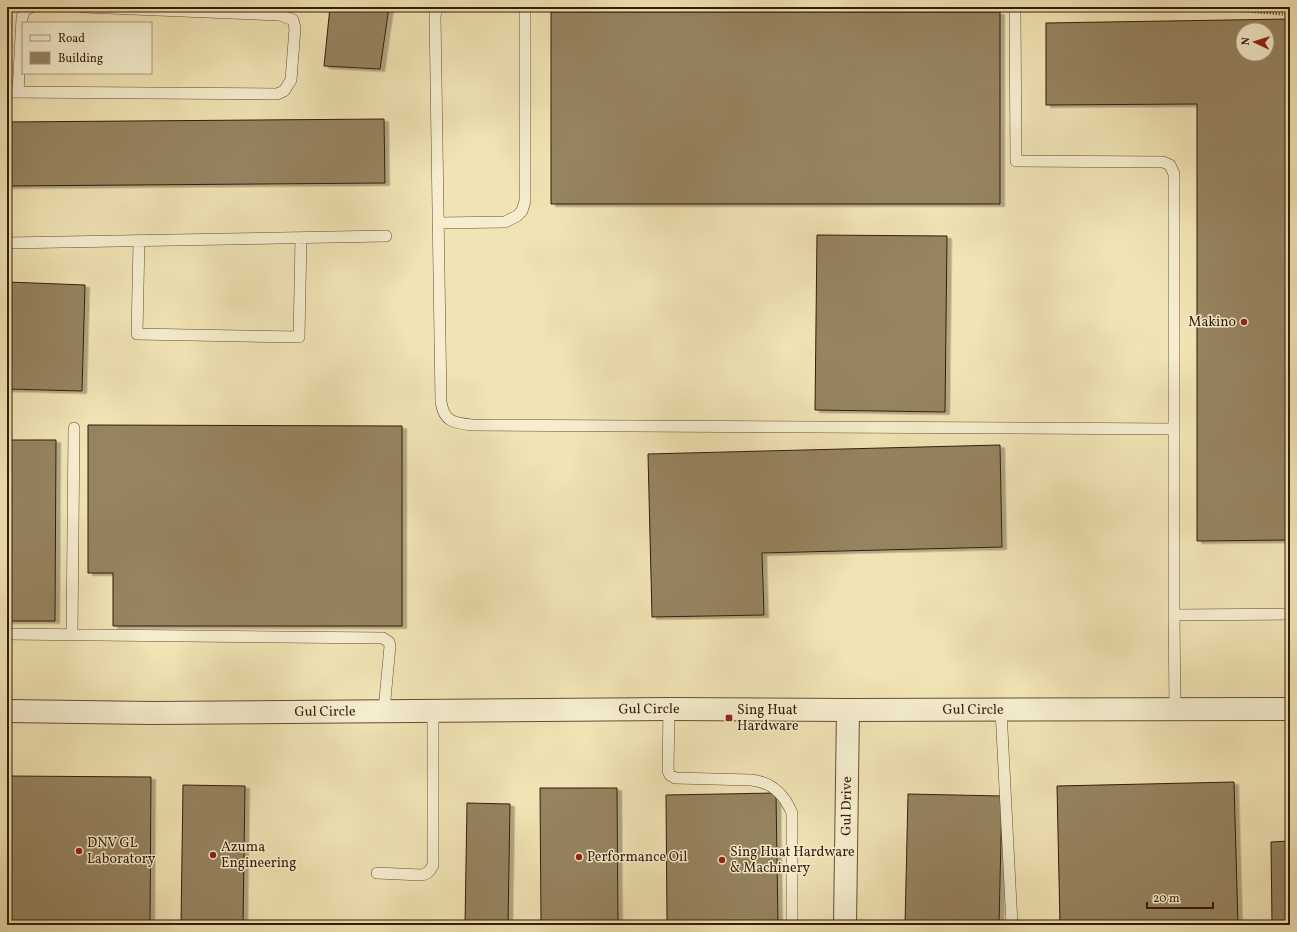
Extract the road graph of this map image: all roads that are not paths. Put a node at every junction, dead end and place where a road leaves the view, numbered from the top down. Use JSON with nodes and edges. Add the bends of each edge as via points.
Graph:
{"nodes":[{"id":1,"x":31,"y":7,"type":"edge"},
{"id":2,"x":84,"y":7,"type":"edge"},
{"id":3,"x":438,"y":7,"type":"edge"},
{"id":4,"x":525,"y":7,"type":"edge"},
{"id":5,"x":1015,"y":11,"type":"dead end"},
{"id":6,"x":12,"y":92,"type":"edge"},
{"id":7,"x":438,"y":223,"type":"junction"},
{"id":8,"x":386,"y":236,"type":"dead end"},
{"id":9,"x":301,"y":238,"type":"junction"},
{"id":10,"x":139,"y":240,"type":"junction"},
{"id":11,"x":7,"y":243,"type":"edge"},
{"id":12,"x":74,"y":428,"type":"dead end"},
{"id":13,"x":1174,"y":429,"type":"junction"},
{"id":14,"x":1290,"y":614,"type":"edge"},
{"id":15,"x":1174,"y":615,"type":"junction"},
{"id":16,"x":7,"y":634,"type":"edge"},
{"id":17,"x":72,"y":635,"type":"junction"},
{"id":18,"x":669,"y":709,"type":"junction"},
{"id":19,"x":1176,"y":709,"type":"junction"},
{"id":20,"x":1290,"y":709,"type":"edge"},
{"id":21,"x":386,"y":710,"type":"junction"},
{"id":22,"x":433,"y":710,"type":"junction"},
{"id":23,"x":848,"y":710,"type":"junction"},
{"id":24,"x":1001,"y":710,"type":"junction"},
{"id":25,"x":7,"y":711,"type":"edge"},
{"id":26,"x":377,"y":873,"type":"dead end"},
{"id":27,"x":792,"y":919,"type":"dead end"},
{"id":28,"x":845,"y":925,"type":"edge"},
{"id":29,"x":1012,"y":925,"type":"edge"}],
"edges":[{"from":1,"to":6,"type":"lane","via":[[24,11],[22,18]]},
{"from":2,"to":6,"type":"lane","via":[[287,17],[293,20],[295,28],[291,80],[284,91],[277,94]]},
{"from":3,"to":7,"type":"lane","via":[[435,15]]},
{"from":4,"to":7,"type":"lane","via":[[525,201],[522,211],[505,222]]},
{"from":5,"to":13,"type":"lane","via":[[1016,162],[1163,162],[1170,165],[1174,174]]},
{"from":7,"to":13,"type":"lane","via":[[441,402],[442,411],[450,421],[480,425]]},
{"from":8,"to":9,"type":"lane"},
{"from":9,"to":10,"type":"lane"},
{"from":9,"to":10,"type":"lane","via":[[299,337],[137,334]]},
{"from":10,"to":11,"type":"lane"},
{"from":12,"to":17,"type":"lane"},
{"from":13,"to":15,"type":"lane"},
{"from":14,"to":15,"type":"lane"},
{"from":15,"to":19,"type":"lane"},
{"from":16,"to":17,"type":"lane"},
{"from":17,"to":21,"type":"lane","via":[[383,638],[390,646]]},
{"from":18,"to":22,"type":"street","name":"Gul Circle"},
{"from":18,"to":23,"type":"street","name":"Gul Circle"},
{"from":18,"to":27,"type":"lane","via":[[670,776],[762,781],[787,801],[792,813]]},
{"from":19,"to":20,"type":"street","name":"Gul Circle"},
{"from":19,"to":24,"type":"street","name":"Gul Circle"},
{"from":21,"to":22,"type":"street","name":"Gul Circle"},
{"from":21,"to":25,"type":"street","name":"Gul Circle"},
{"from":22,"to":26,"type":"lane","via":[[431,871],[421,875]]},
{"from":23,"to":24,"type":"street","name":"Gul Circle"},
{"from":23,"to":28,"type":"street","name":"Gul Drive"},
{"from":24,"to":29,"type":"lane"}]}
